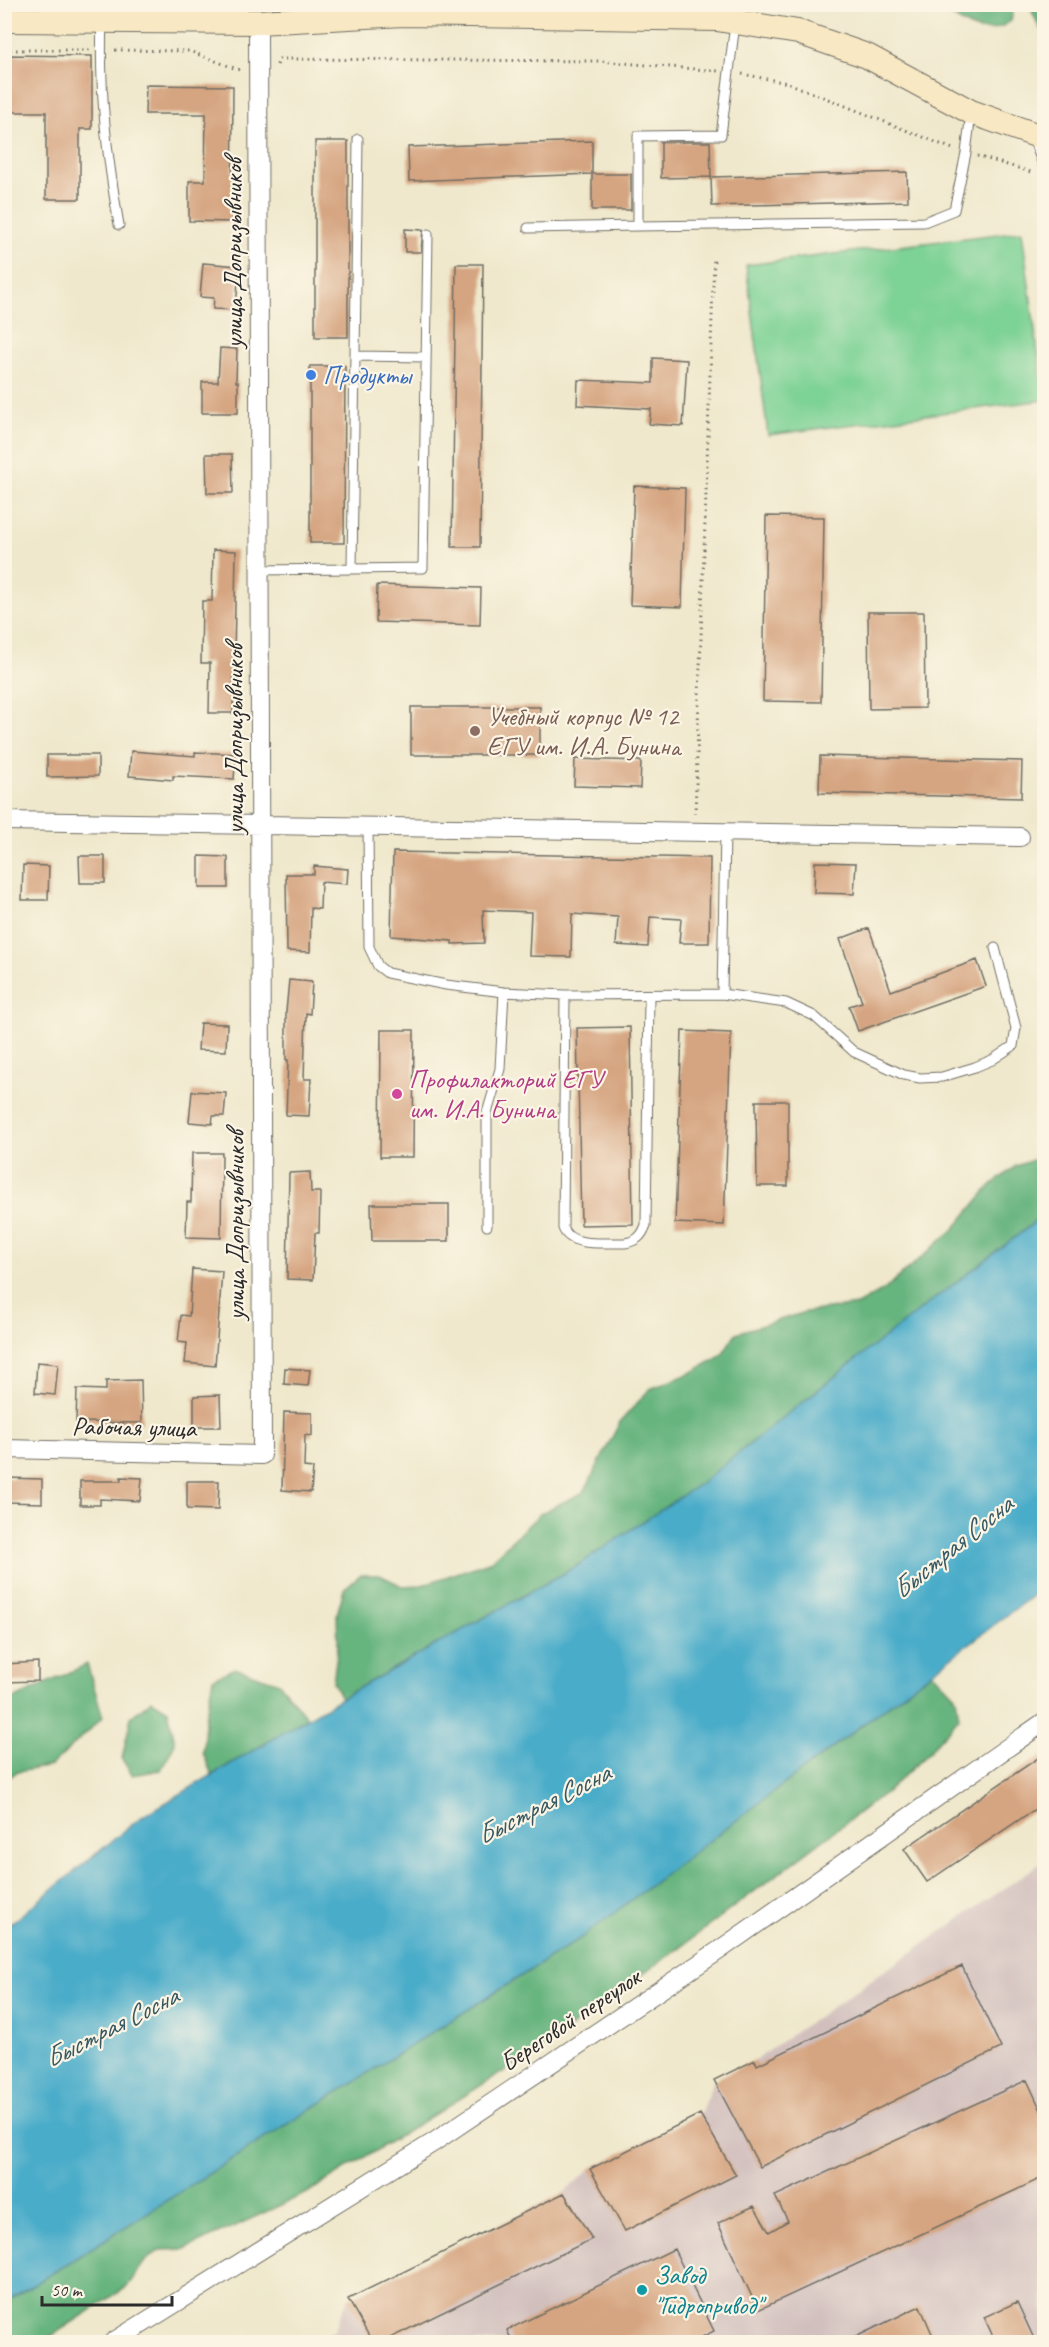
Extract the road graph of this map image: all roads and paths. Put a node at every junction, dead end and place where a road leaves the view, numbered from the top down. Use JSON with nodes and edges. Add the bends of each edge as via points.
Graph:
{"nodes":[{"id":1,"x":404,"y":9,"type":"edge"},
{"id":2,"x":4,"y":20,"type":"edge"},
{"id":3,"x":102,"y":21,"type":"junction"},
{"id":4,"x":258,"y":22,"type":"junction"},
{"id":5,"x":735,"y":22,"type":"junction"},
{"id":6,"x":4,"y":50,"type":"edge"},
{"id":7,"x":100,"y":50,"type":"junction"},
{"id":8,"x":729,"y":71,"type":"junction"},
{"id":9,"x":258,"y":72,"type":"junction"},
{"id":10,"x":972,"y":112,"type":"junction"},
{"id":11,"x":1037,"y":135,"type":"edge"},
{"id":12,"x":358,"y":139,"type":"dead end"},
{"id":13,"x":966,"y":153,"type":"junction"},
{"id":14,"x":1040,"y":170,"type":"edge"},
{"id":15,"x":119,"y":225,"type":"dead end"},
{"id":16,"x":638,"y":226,"type":"junction"},
{"id":17,"x":528,"y":228,"type":"dead end"},
{"id":18,"x":428,"y":234,"type":"dead end"},
{"id":19,"x":714,"y":258,"type":"dead end"},
{"id":20,"x":355,"y":356,"type":"junction"},
{"id":21,"x":426,"y":357,"type":"junction"},
{"id":22,"x":352,"y":569,"type":"junction"},
{"id":23,"x":259,"y":570,"type":"junction"},
{"id":24,"x":4,"y":820,"type":"edge"},
{"id":25,"x":259,"y":824,"type":"junction"},
{"id":26,"x":368,"y":825,"type":"junction"},
{"id":27,"x":695,"y":831,"type":"junction"},
{"id":28,"x":725,"y":832,"type":"junction"},
{"id":29,"x":1020,"y":837,"type":"dead end"},
{"id":30,"x":995,"y":948,"type":"dead end"},
{"id":31,"x":504,"y":992,"type":"junction"},
{"id":32,"x":722,"y":994,"type":"junction"},
{"id":33,"x":565,"y":995,"type":"junction"},
{"id":34,"x":649,"y":996,"type":"junction"},
{"id":35,"x":487,"y":1226,"type":"dead end"},
{"id":36,"x":4,"y":1449,"type":"edge"},
{"id":37,"x":262,"y":1455,"type":"joint"},
{"id":38,"x":1044,"y":1722,"type":"edge"},
{"id":39,"x":113,"y":2343,"type":"edge"}],
"edges":[{"from":1,"to":4,"type":"main road"},
{"from":1,"to":5,"type":"main road"},
{"from":2,"to":3,"type":"main road"},
{"from":3,"to":4,"type":"main road"},
{"from":3,"to":7,"type":"lane"},
{"from":4,"to":9,"type":"street","name":"улица Допризывников"},
{"from":5,"to":8,"type":"lane"},
{"from":5,"to":10,"type":"main road","via":[[798,32],[867,56]]},
{"from":6,"to":7,"type":"path"},
{"from":7,"to":9,"type":"path","via":[[189,51],[246,72]]},
{"from":7,"to":15,"type":"lane","via":[[104,135]]},
{"from":8,"to":9,"type":"path","via":[[600,61],[279,59],[276,71]]},
{"from":8,"to":13,"type":"path","via":[[789,83]]},
{"from":8,"to":16,"type":"lane","via":[[721,135],[638,136]]},
{"from":9,"to":23,"type":"street","name":"улица Допризывников"},
{"from":10,"to":11,"type":"main road"},
{"from":10,"to":13,"type":"lane"},
{"from":11,"to":14,"type":"lane"},
{"from":12,"to":20,"type":"lane"},
{"from":13,"to":14,"type":"path"},
{"from":13,"to":16,"type":"lane","via":[[954,210],[924,222]]},
{"from":16,"to":17,"type":"lane"},
{"from":18,"to":21,"type":"lane"},
{"from":19,"to":27,"type":"path"},
{"from":20,"to":21,"type":"lane"},
{"from":20,"to":22,"type":"lane"},
{"from":21,"to":22,"type":"lane","via":[[423,568]]},
{"from":22,"to":23,"type":"lane"},
{"from":23,"to":25,"type":"street","name":"улица Допризывников"},
{"from":24,"to":25,"type":"street"},
{"from":25,"to":26,"type":"street"},
{"from":25,"to":37,"type":"street","name":"улица Допризывников"},
{"from":26,"to":27,"type":"street"},
{"from":26,"to":31,"type":"lane","via":[[368,936],[378,966],[387,973]]},
{"from":27,"to":28,"type":"street"},
{"from":28,"to":29,"type":"street"},
{"from":28,"to":32,"type":"lane"},
{"from":30,"to":32,"type":"lane","via":[[1017,1028],[1013,1046],[992,1060],[942,1077],[904,1075],[854,1052],[799,1007]]},
{"from":31,"to":33,"type":"lane"},
{"from":31,"to":35,"type":"lane","via":[[500,1069],[487,1113]]},
{"from":32,"to":34,"type":"lane"},
{"from":33,"to":34,"type":"lane"},
{"from":33,"to":34,"type":"lane","via":[[563,1228],[566,1236],[574,1240],[625,1243],[637,1239],[645,1225]]},
{"from":36,"to":37,"type":"street","name":"Рабочая улица"},
{"from":38,"to":39,"type":"street","name":"Береговой переулок","via":[[717,1951],[434,2142]]}]}
